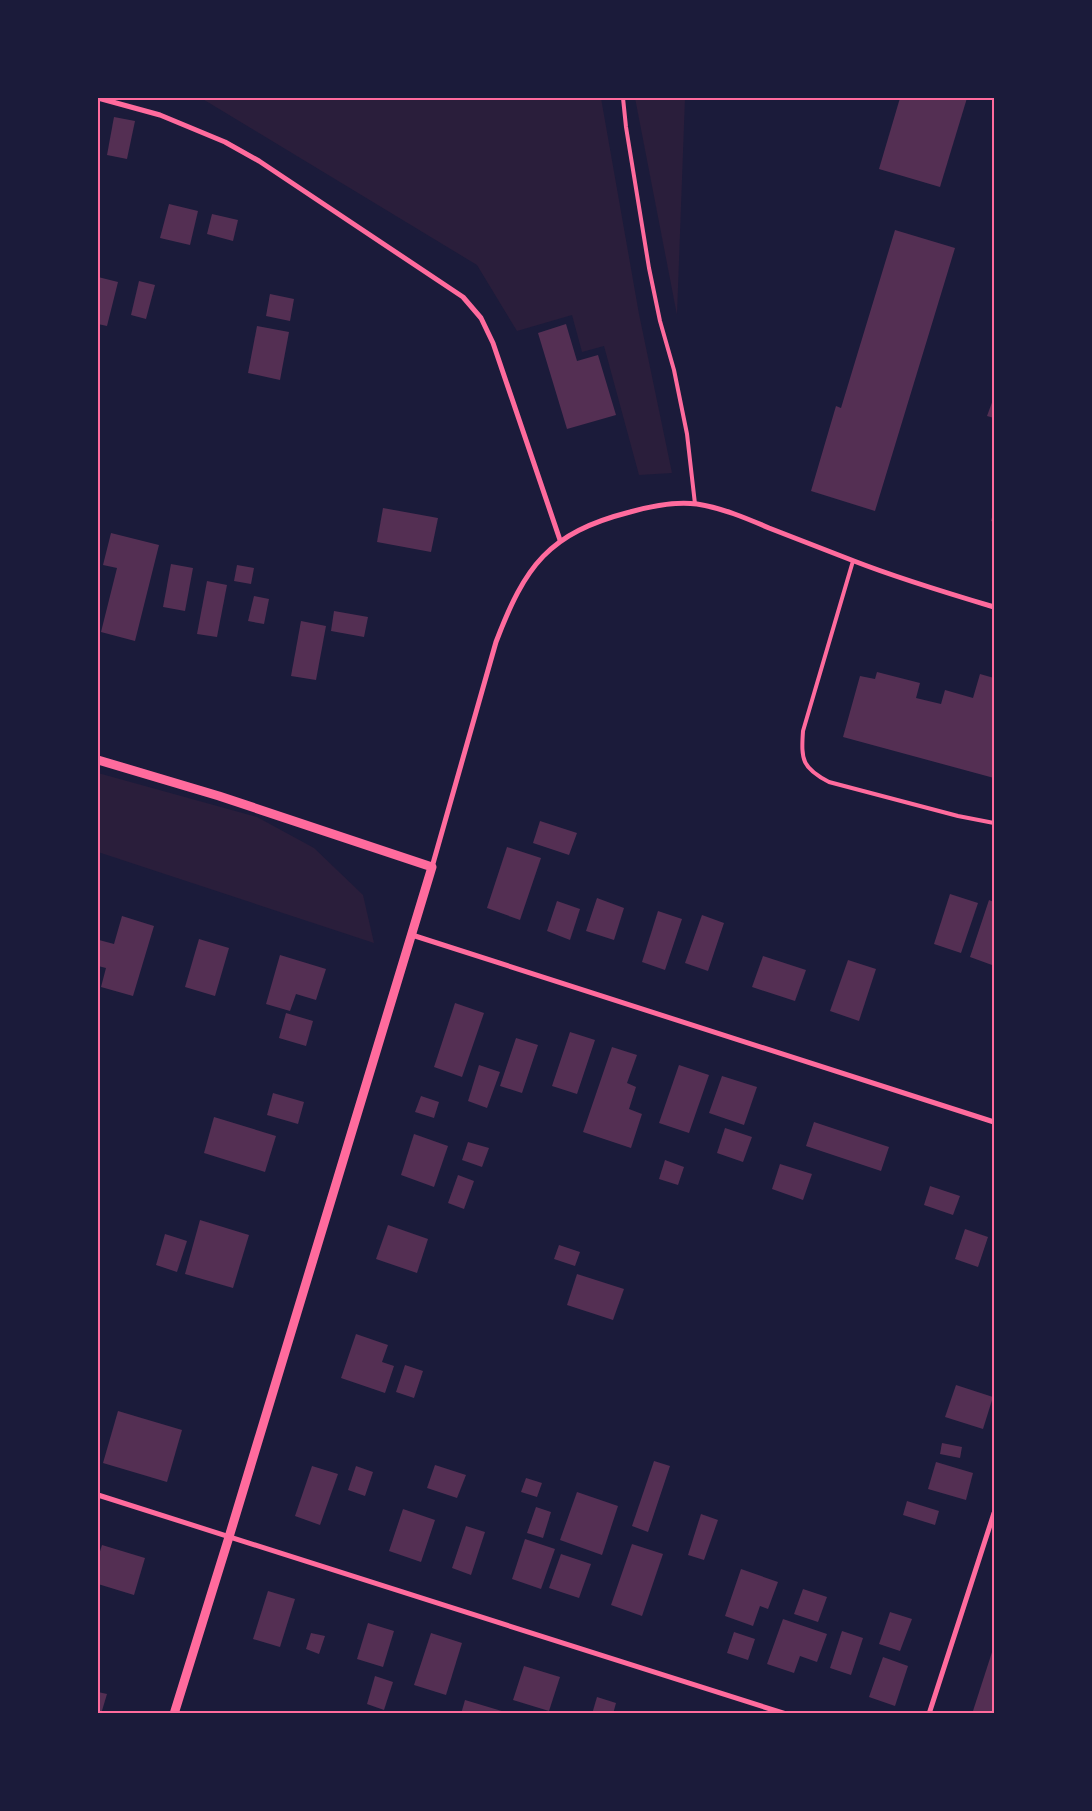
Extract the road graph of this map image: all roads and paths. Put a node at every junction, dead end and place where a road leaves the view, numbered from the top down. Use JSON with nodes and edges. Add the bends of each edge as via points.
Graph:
{"nodes":[{"id":1,"x":98,"y":98,"type":"edge"},
{"id":2,"x":623,"y":98,"type":"edge"},
{"id":3,"x":695,"y":504,"type":"junction"},
{"id":4,"x":560,"y":540,"type":"junction"},
{"id":5,"x":853,"y":561,"type":"junction"},
{"id":6,"x":994,"y":607,"type":"edge"},
{"id":7,"x":98,"y":760,"type":"edge"},
{"id":8,"x":994,"y":823,"type":"edge"},
{"id":9,"x":432,"y":867,"type":"junction"},
{"id":10,"x":412,"y":935,"type":"junction"},
{"id":11,"x":994,"y":1122,"type":"edge"},
{"id":12,"x":98,"y":1495,"type":"edge"},
{"id":13,"x":994,"y":1513,"type":"edge"},
{"id":14,"x":230,"y":1537,"type":"junction"},
{"id":15,"x":174,"y":1714,"type":"edge"},
{"id":16,"x":786,"y":1714,"type":"edge"},
{"id":17,"x":929,"y":1714,"type":"edge"}],
"edges":[{"from":1,"to":4,"type":"street","via":[[160,115],[225,142],[259,161],[463,296],[481,318],[493,343]]},
{"from":2,"to":3,"type":"lane","via":[[649,268],[687,434]]},
{"from":3,"to":4,"type":"street","via":[[667,504],[622,514]]},
{"from":3,"to":5,"type":"street","via":[[748,519]]},
{"from":4,"to":9,"type":"street","via":[[536,563],[520,586],[496,642]]},
{"from":5,"to":6,"type":"street"},
{"from":5,"to":8,"type":"lane","via":[[803,731],[805,764],[814,774],[829,782]]},
{"from":7,"to":9,"type":"street","via":[[220,796]]},
{"from":9,"to":10,"type":"street"},
{"from":10,"to":11,"type":"street"},
{"from":10,"to":14,"type":"street"},
{"from":12,"to":14,"type":"street"},
{"from":13,"to":17,"type":"street"},
{"from":14,"to":15,"type":"street"},
{"from":14,"to":16,"type":"street"}]}
